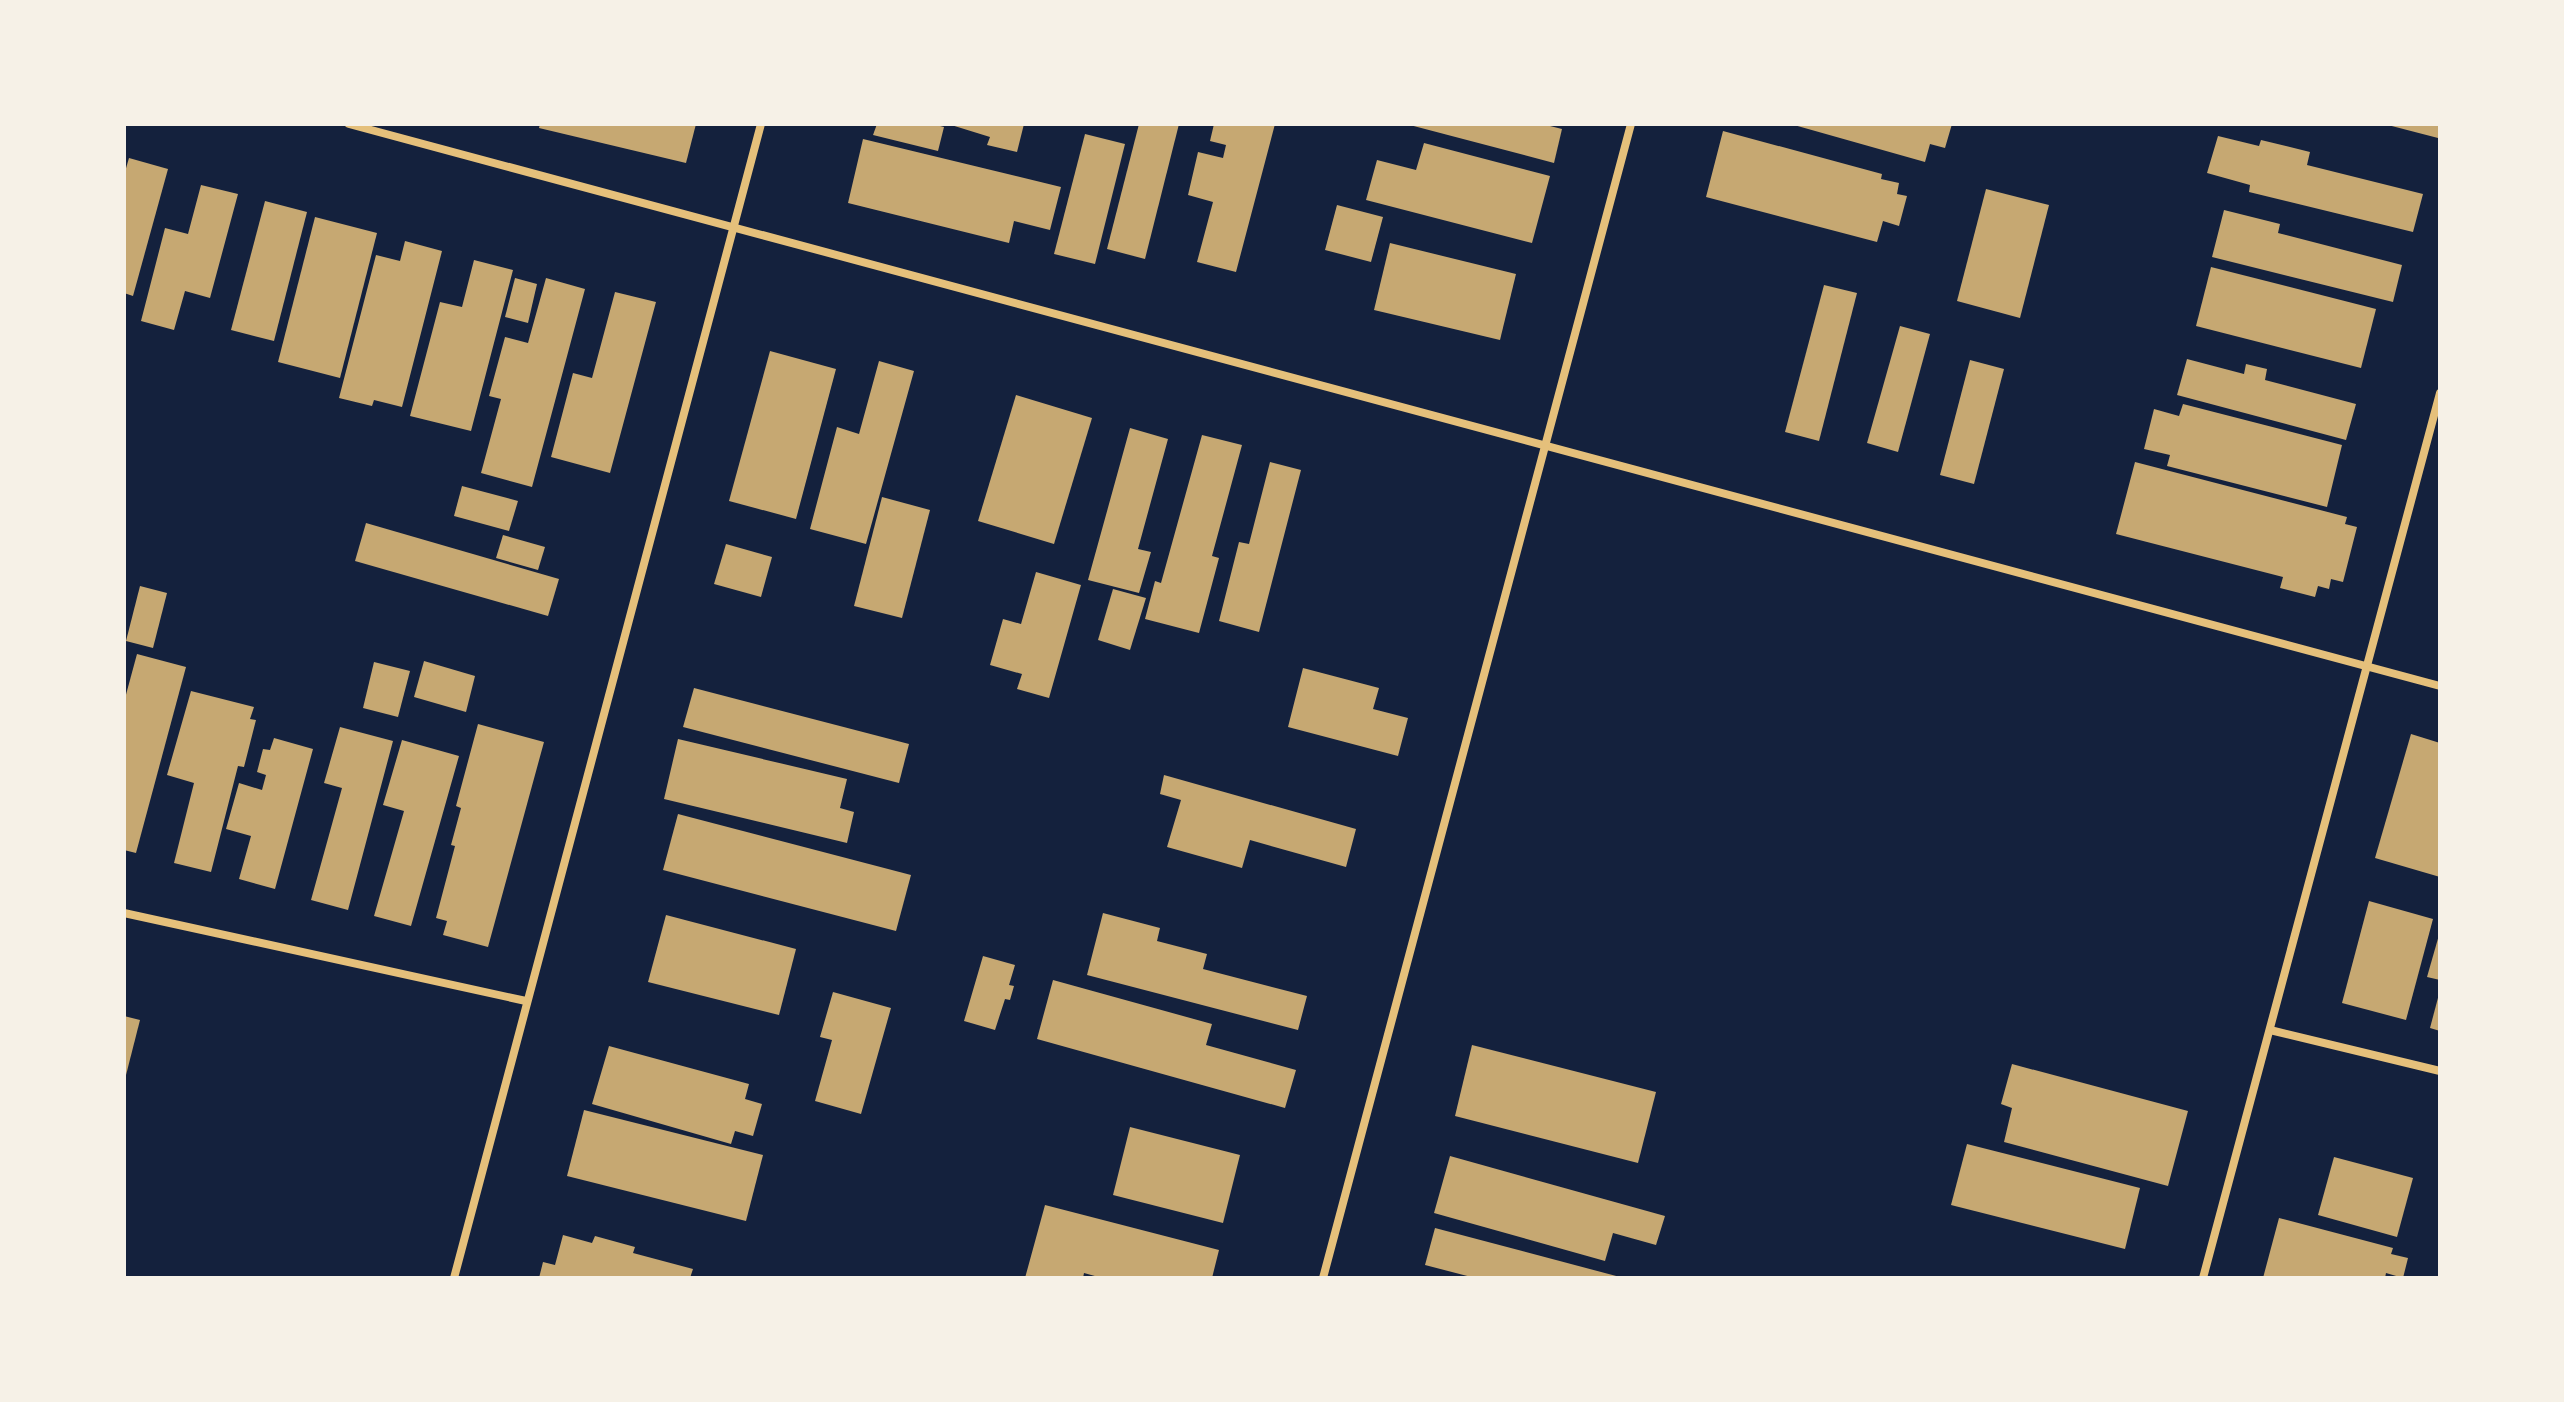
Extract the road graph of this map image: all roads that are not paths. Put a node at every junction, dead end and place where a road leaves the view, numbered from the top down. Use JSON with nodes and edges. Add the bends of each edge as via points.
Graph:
{"nodes":[{"id":1,"x":349,"y":124,"type":"edge"},
{"id":2,"x":761,"y":124,"type":"edge"},
{"id":3,"x":1631,"y":124,"type":"edge"},
{"id":4,"x":733,"y":227,"type":"junction"},
{"id":5,"x":2440,"y":393,"type":"edge"},
{"id":6,"x":1545,"y":445,"type":"junction"},
{"id":7,"x":2367,"y":667,"type":"junction"},
{"id":8,"x":2440,"y":686,"type":"edge"},
{"id":9,"x":124,"y":913,"type":"edge"},
{"id":10,"x":526,"y":1001,"type":"junction"},
{"id":11,"x":2270,"y":1030,"type":"junction"},
{"id":12,"x":2440,"y":1071,"type":"edge"},
{"id":13,"x":454,"y":1278,"type":"edge"},
{"id":14,"x":1323,"y":1278,"type":"edge"},
{"id":15,"x":2203,"y":1278,"type":"edge"}],
"edges":[{"from":1,"to":4,"type":"street"},
{"from":2,"to":4,"type":"street"},
{"from":3,"to":6,"type":"street"},
{"from":4,"to":6,"type":"street"},
{"from":4,"to":10,"type":"street"},
{"from":5,"to":7,"type":"street"},
{"from":6,"to":7,"type":"street"},
{"from":6,"to":14,"type":"street"},
{"from":7,"to":8,"type":"street"},
{"from":7,"to":11,"type":"street"},
{"from":9,"to":10,"type":"street"},
{"from":10,"to":13,"type":"street"},
{"from":11,"to":12,"type":"street"},
{"from":11,"to":15,"type":"street"}]}
